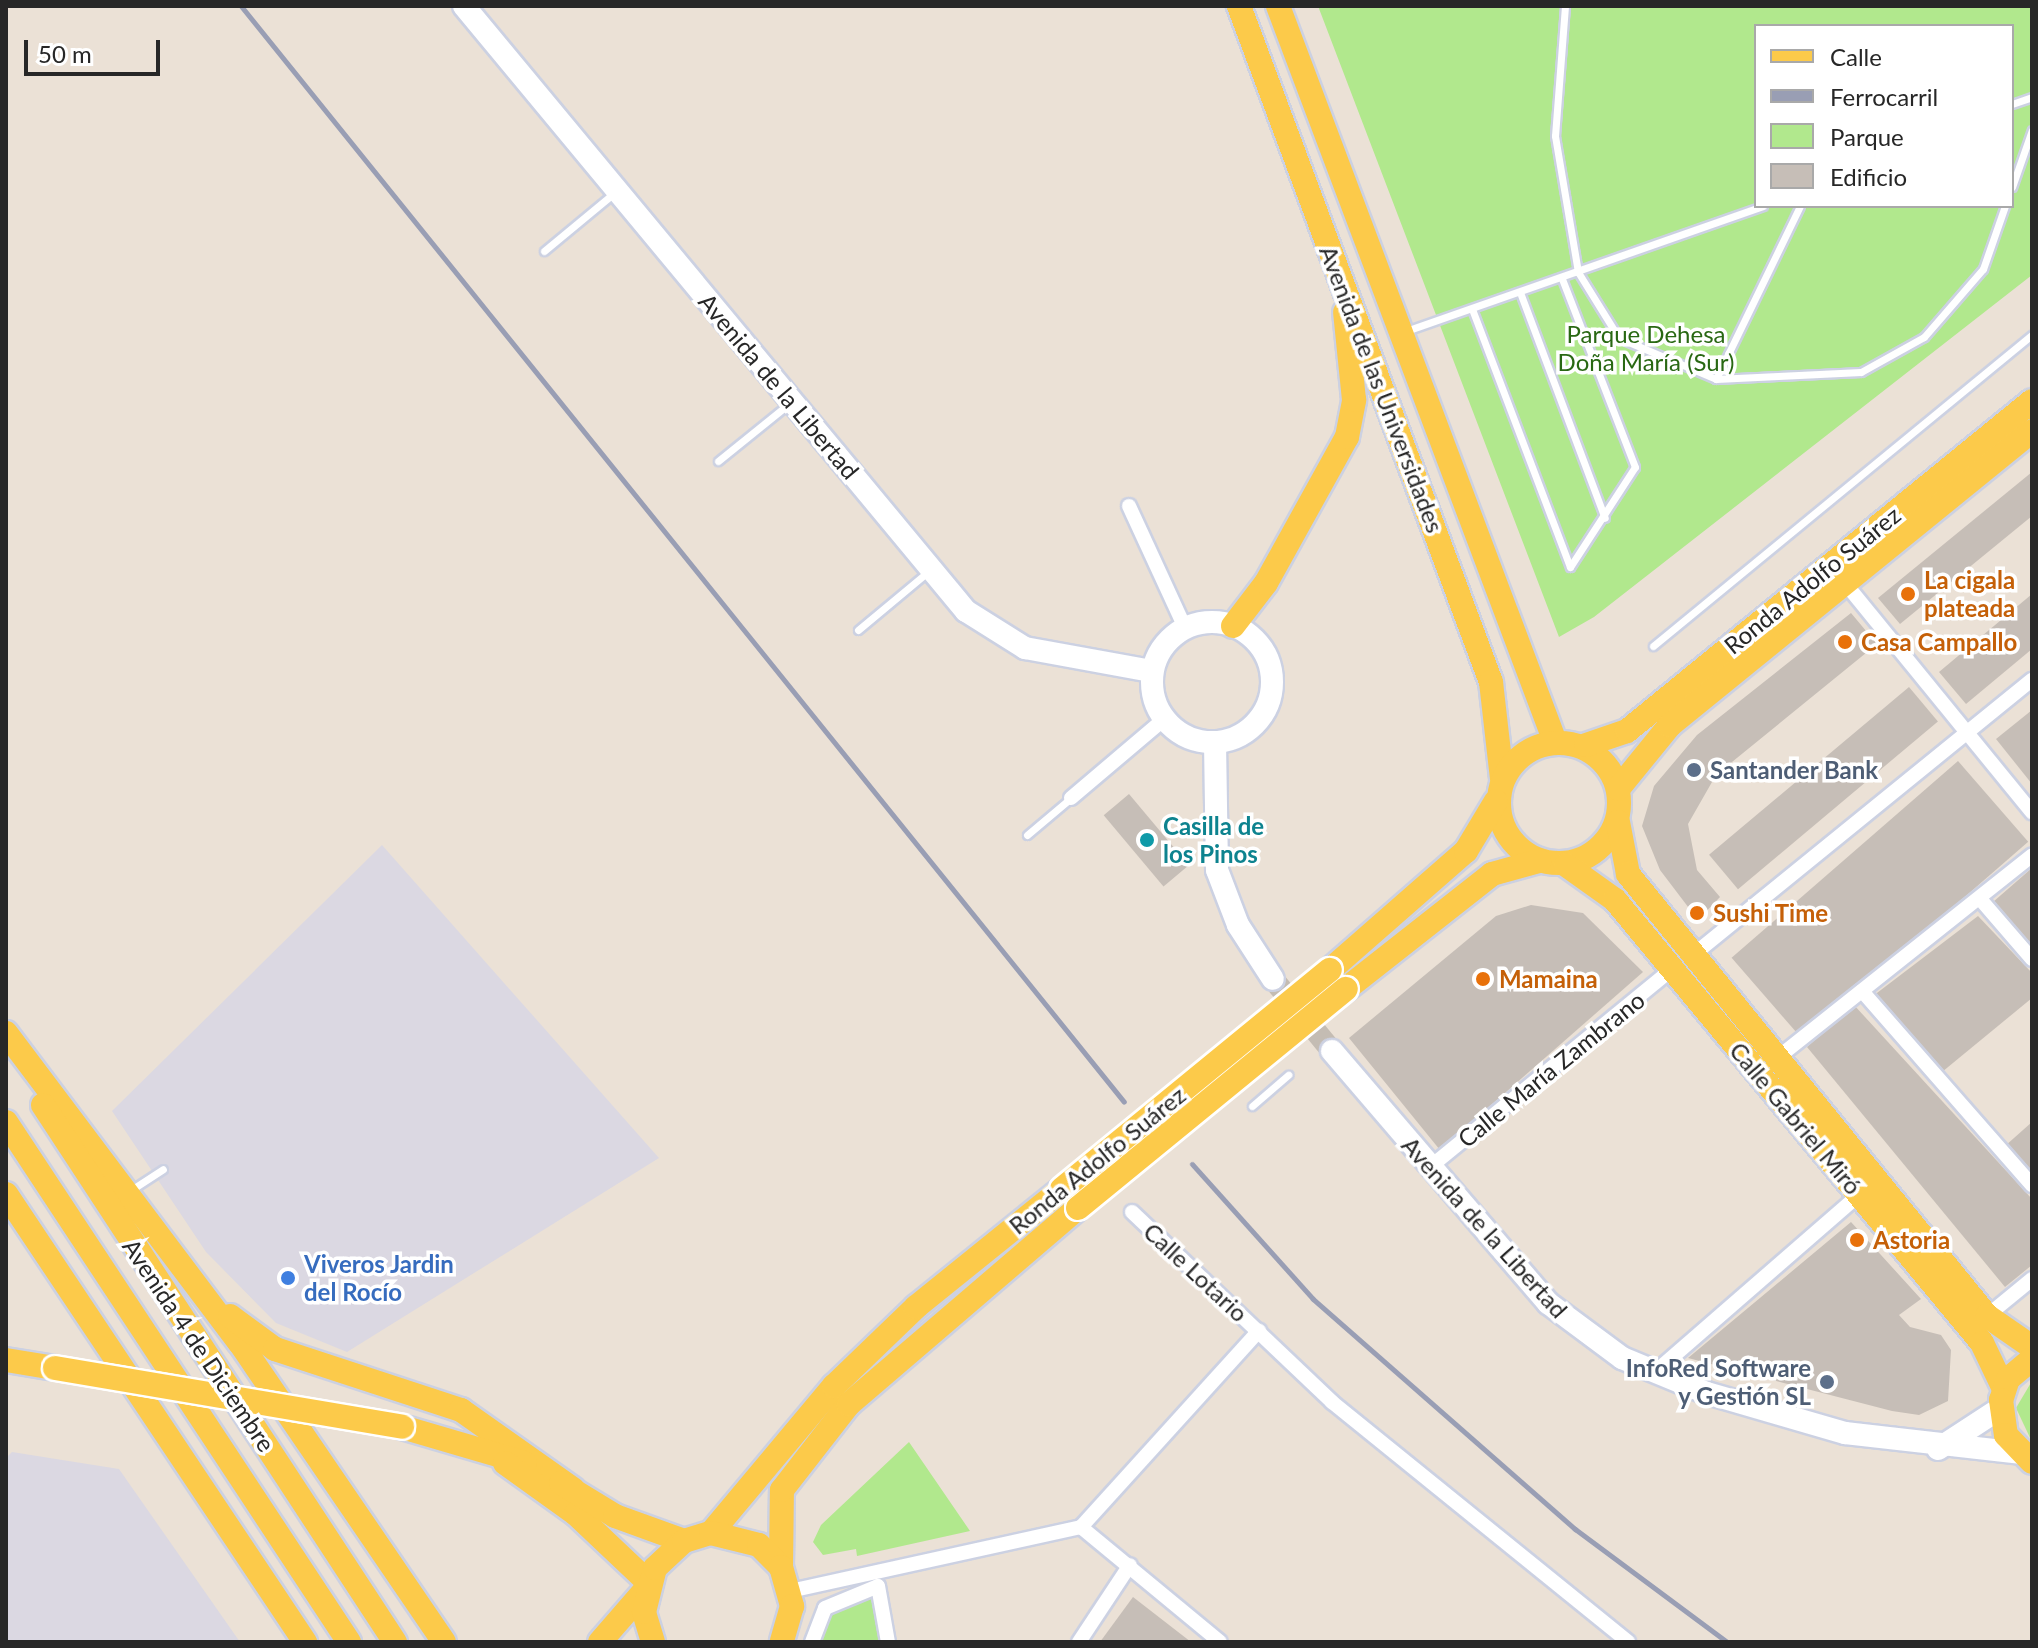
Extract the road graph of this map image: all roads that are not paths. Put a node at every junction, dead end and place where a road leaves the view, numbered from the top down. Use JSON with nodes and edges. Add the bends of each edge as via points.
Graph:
{"nodes":[{"id":1,"x":464,"y":6,"type":"edge"},
{"id":2,"x":1239,"y":6,"type":"edge"},
{"id":3,"x":1278,"y":6,"type":"edge"},
{"id":4,"x":1565,"y":6,"type":"edge"},
{"id":5,"x":2032,"y":130,"type":"edge"},
{"id":6,"x":2014,"y":181,"type":"edge"},
{"id":7,"x":617,"y":191,"type":"junction"},
{"id":8,"x":1757,"y":208,"type":"edge"},
{"id":9,"x":1799,"y":208,"type":"edge"},
{"id":10,"x":2004,"y":208,"type":"edge"},
{"id":11,"x":544,"y":251,"type":"dead end"},
{"id":12,"x":1578,"y":272,"type":"junction"},
{"id":13,"x":1562,"y":279,"type":"junction"},
{"id":14,"x":1343,"y":290,"type":"junction"},
{"id":15,"x":1521,"y":295,"type":"junction"},
{"id":16,"x":1472,"y":309,"type":"junction"},
{"id":17,"x":1397,"y":334,"type":"junction"},
{"id":18,"x":2032,"y":335,"type":"edge"},
{"id":19,"x":1716,"y":379,"type":"junction"},
{"id":20,"x":792,"y":401,"type":"junction"},
{"id":21,"x":2032,"y":401,"type":"edge"},
{"id":22,"x":2032,"y":431,"type":"edge"},
{"id":23,"x":718,"y":461,"type":"dead end"},
{"id":24,"x":1129,"y":506,"type":"dead end"},
{"id":25,"x":1605,"y":518,"type":"junction"},
{"id":26,"x":930,"y":570,"type":"junction"},
{"id":27,"x":1845,"y":583,"type":"junction"},
{"id":28,"x":1233,"y":626,"type":"junction"},
{"id":29,"x":1185,"y":628,"type":"junction"},
{"id":30,"x":858,"y":630,"type":"dead end"},
{"id":31,"x":1653,"y":646,"type":"dead end"},
{"id":32,"x":1152,"y":671,"type":"junction"},
{"id":33,"x":2032,"y":680,"type":"edge"},
{"id":34,"x":1164,"y":719,"type":"junction"},
{"id":35,"x":1967,"y":733,"type":"junction"},
{"id":36,"x":1554,"y":739,"type":"junction"},
{"id":37,"x":1215,"y":742,"type":"junction"},
{"id":38,"x":1586,"y":745,"type":"junction"},
{"id":39,"x":1618,"y":789,"type":"junction"},
{"id":40,"x":1499,"y":790,"type":"junction"},
{"id":41,"x":1071,"y":798,"type":"joint"},
{"id":42,"x":2032,"y":812,"type":"edge"},
{"id":43,"x":1618,"y":822,"type":"junction"},
{"id":44,"x":1027,"y":835,"type":"dead end"},
{"id":45,"x":2032,"y":855,"type":"edge"},
{"id":46,"x":1539,"y":861,"type":"junction"},
{"id":47,"x":1566,"y":865,"type":"junction"},
{"id":48,"x":1981,"y":900,"type":"junction"},
{"id":49,"x":1698,"y":951,"type":"junction"},
{"id":50,"x":2032,"y":959,"type":"edge"},
{"id":51,"x":1672,"y":969,"type":"junction"},
{"id":52,"x":1273,"y":979,"type":"tunnel mouth"},
{"id":53,"x":1338,"y":980,"type":"junction"},
{"id":54,"x":1862,"y":991,"type":"junction"},
{"id":55,"x":6,"y":1033,"type":"edge"},
{"id":56,"x":6,"y":1048,"type":"edge"},
{"id":57,"x":1332,"y":1051,"type":"tunnel mouth"},
{"id":58,"x":1781,"y":1055,"type":"junction"},
{"id":59,"x":1288,"y":1075,"type":"dead end"},
{"id":60,"x":1252,"y":1106,"type":"dead end"},
{"id":61,"x":6,"y":1122,"type":"edge"},
{"id":62,"x":1429,"y":1168,"type":"junction"},
{"id":63,"x":163,"y":1169,"type":"dead end"},
{"id":64,"x":2032,"y":1185,"type":"edge"},
{"id":65,"x":126,"y":1193,"type":"junction"},
{"id":66,"x":6,"y":1194,"type":"edge"},
{"id":67,"x":1859,"y":1195,"type":"junction"},
{"id":68,"x":6,"y":1203,"type":"edge"},
{"id":69,"x":1132,"y":1212,"type":"dead end"},
{"id":70,"x":35,"y":1234,"type":"junction"},
{"id":71,"x":185,"y":1271,"type":"junction"},
{"id":72,"x":2032,"y":1279,"type":"edge"},
{"id":73,"x":1987,"y":1316,"type":"junction"},
{"id":74,"x":1259,"y":1331,"type":"junction"},
{"id":75,"x":2032,"y":1347,"type":"edge"},
{"id":76,"x":2032,"y":1359,"type":"edge"},
{"id":77,"x":6,"y":1360,"type":"edge"},
{"id":78,"x":6,"y":1367,"type":"edge"},
{"id":79,"x":43,"y":1367,"type":"junction"},
{"id":80,"x":1654,"y":1373,"type":"junction"},
{"id":81,"x":2002,"y":1399,"type":"junction"},
{"id":82,"x":480,"y":1446,"type":"junction"},
{"id":83,"x":1937,"y":1449,"type":"junction"},
{"id":84,"x":2026,"y":1458,"type":"edge"},
{"id":85,"x":573,"y":1489,"type":"junction"},
{"id":86,"x":1081,"y":1527,"type":"junction"},
{"id":87,"x":711,"y":1533,"type":"junction"},
{"id":88,"x":684,"y":1541,"type":"junction"},
{"id":89,"x":1130,"y":1565,"type":"junction"},
{"id":90,"x":781,"y":1567,"type":"junction"},
{"id":91,"x":647,"y":1585,"type":"junction"},
{"id":92,"x":790,"y":1591,"type":"junction"},
{"id":93,"x":425,"y":1613,"type":"junction"},
{"id":94,"x":305,"y":1642,"type":"edge"},
{"id":95,"x":349,"y":1642,"type":"edge"},
{"id":96,"x":395,"y":1642,"type":"edge"},
{"id":97,"x":444,"y":1642,"type":"edge"},
{"id":98,"x":457,"y":1642,"type":"edge"},
{"id":99,"x":600,"y":1642,"type":"edge"},
{"id":100,"x":653,"y":1642,"type":"edge"},
{"id":101,"x":782,"y":1642,"type":"edge"},
{"id":102,"x":812,"y":1642,"type":"edge"},
{"id":103,"x":888,"y":1642,"type":"edge"},
{"id":104,"x":1079,"y":1642,"type":"edge"},
{"id":105,"x":1220,"y":1642,"type":"edge"},
{"id":106,"x":1628,"y":1642,"type":"edge"}],
"edges":[{"from":1,"to":7,"type":"main road","name":"Avenida de la Libertad"},
{"from":2,"to":14,"type":"main road","name":"Avenida de las Universidades"},
{"from":3,"to":17,"type":"main road","name":"Avenida de las Universidades"},
{"from":4,"to":12,"type":"lane","via":[[1555,136]]},
{"from":5,"to":6,"type":"lane"},
{"from":7,"to":11,"type":"lane"},
{"from":7,"to":20,"type":"main road","name":"Avenida de la Libertad"},
{"from":8,"to":12,"type":"lane"},
{"from":9,"to":19,"type":"lane"},
{"from":10,"to":19,"type":"lane","via":[[1983,269],[1924,337],[1861,372]]},
{"from":12,"to":13,"type":"lane"},
{"from":12,"to":19,"type":"lane","via":[[1619,338]]},
{"from":13,"to":15,"type":"lane"},
{"from":13,"to":25,"type":"lane","via":[[1635,467]]},
{"from":14,"to":28,"type":"main road","via":[[1353,386],[1347,437],[1266,583]]},
{"from":14,"to":40,"type":"main road","name":"Avenida de las Universidades","via":[[1491,682]]},
{"from":15,"to":16,"type":"lane"},
{"from":15,"to":25,"type":"lane"},
{"from":16,"to":17,"type":"lane"},
{"from":16,"to":25,"type":"lane","via":[[1570,567]]},
{"from":17,"to":36,"type":"main road","name":"Avenida de las Universidades"},
{"from":18,"to":31,"type":"lane"},
{"from":20,"to":23,"type":"lane"},
{"from":20,"to":26,"type":"main road","name":"Avenida de la Libertad"},
{"from":21,"to":38,"type":"main road","name":"Ronda Adolfo Suárez","via":[[1627,731]]},
{"from":22,"to":27,"type":"main road","name":"Ronda Adolfo Suárez"},
{"from":24,"to":29,"type":"street"},
{"from":26,"to":30,"type":"lane"},
{"from":26,"to":32,"type":"main road","name":"Avenida de la Libertad","via":[[966,611],[1014,643]]},
{"from":27,"to":35,"type":"street"},
{"from":27,"to":39,"type":"main road","name":"Ronda Adolfo Suárez","via":[[1670,725]]},
{"from":28,"to":29,"type":"main road"},
{"from":28,"to":37,"type":"main road","via":[[1262,649],[1272,684],[1255,724]]},
{"from":29,"to":32,"type":"main road","via":[[1170,639]]},
{"from":32,"to":34,"type":"main road"},
{"from":33,"to":35,"type":"street"},
{"from":34,"to":37,"type":"main road","via":[[1187,736]]},
{"from":34,"to":41,"type":"street"},
{"from":35,"to":42,"type":"street"},
{"from":35,"to":49,"type":"street"},
{"from":36,"to":38,"type":"main road"},
{"from":36,"to":40,"type":"main road"},
{"from":37,"to":52,"type":"main road","via":[[1217,870],[1238,925]]},
{"from":38,"to":39,"type":"main road"},
{"from":39,"to":43,"type":"main road"},
{"from":40,"to":46,"type":"main road","via":[[1516,846]]},
{"from":40,"to":53,"type":"main road","name":"Ronda Adolfo Suárez","via":[[1466,851]]},
{"from":41,"to":44,"type":"lane"},
{"from":43,"to":47,"type":"main road","via":[[1594,851]]},
{"from":43,"to":49,"type":"main road","name":"Calle Gabriel Miró","via":[[1628,874]]},
{"from":45,"to":48,"type":"street"},
{"from":46,"to":47,"type":"main road"},
{"from":46,"to":53,"type":"main road","name":"Ronda Adolfo Suárez","via":[[1492,874]]},
{"from":47,"to":51,"type":"main road","name":"Calle Gabriel Miró","via":[[1615,900]]},
{"from":48,"to":50,"type":"street"},
{"from":48,"to":54,"type":"street"},
{"from":49,"to":58,"type":"main road","name":"Calle Gabriel Miró"},
{"from":51,"to":62,"type":"street","name":"Calle María Zambrano"},
{"from":51,"to":67,"type":"main road","name":"Calle Gabriel Miró"},
{"from":53,"to":87,"type":"main road","name":"Ronda Adolfo Suárez","bridge":true,"via":[[916,1307],[834,1386]]},
{"from":53,"to":90,"type":"main road","name":"Ronda Adolfo Suárez","bridge":true,"via":[[849,1404],[782,1490]]},
{"from":54,"to":58,"type":"street"},
{"from":54,"to":64,"type":"street"},
{"from":55,"to":65,"type":"main road"},
{"from":56,"to":96,"type":"main road","name":"Avenida 4 de Diciembre"},
{"from":57,"to":62,"type":"main road","name":"Avenida de la Libertad"},
{"from":58,"to":73,"type":"main road","name":"Calle Gabriel Miró"},
{"from":59,"to":60,"type":"lane"},
{"from":61,"to":95,"type":"main road","name":"Avenida 4 de Diciembre"},
{"from":62,"to":80,"type":"main road","name":"Avenida de la Libertad","via":[[1548,1303]]},
{"from":63,"to":65,"type":"lane"},
{"from":65,"to":71,"type":"main road"},
{"from":66,"to":70,"type":"main road"},
{"from":67,"to":80,"type":"street"},
{"from":67,"to":81,"type":"main road","name":"Calle Gabriel Miró","via":[[1982,1343]]},
{"from":68,"to":70,"type":"main road"},
{"from":69,"to":74,"type":"street","name":"Calle Lotario"},
{"from":70,"to":94,"type":"main road"},
{"from":71,"to":85,"type":"main road","via":[[275,1349],[461,1410]]},
{"from":71,"to":93,"type":"main road"},
{"from":72,"to":73,"type":"street"},
{"from":73,"to":75,"type":"main road","name":"Calle Gabriel Miró"},
{"from":74,"to":86,"type":"street"},
{"from":74,"to":106,"type":"street","name":"Calle Lotario","via":[[1332,1402]]},
{"from":76,"to":81,"type":"main road"},
{"from":77,"to":79,"type":"main road"},
{"from":78,"to":79,"type":"street"},
{"from":79,"to":82,"type":"main road","bridge":true,"via":[[402,1427]]},
{"from":80,"to":83,"type":"main road","name":"Avenida de la Libertad","via":[[1845,1433]]},
{"from":81,"to":83,"type":"main road"},
{"from":81,"to":84,"type":"main road","name":"Calle Gabriel Miró","via":[[2006,1435]]},
{"from":82,"to":85,"type":"main road"},
{"from":82,"to":91,"type":"main road","via":[[576,1514]]},
{"from":83,"to":84,"type":"main road","name":"Avenida de la Libertad"},
{"from":85,"to":88,"type":"main road","via":[[615,1516]]},
{"from":86,"to":89,"type":"street"},
{"from":86,"to":92,"type":"street"},
{"from":87,"to":88,"type":"main road"},
{"from":87,"to":90,"type":"main road","via":[[759,1545]]},
{"from":88,"to":91,"type":"main road"},
{"from":89,"to":104,"type":"street"},
{"from":89,"to":105,"type":"street"},
{"from":90,"to":92,"type":"main road"},
{"from":91,"to":99,"type":"main road"},
{"from":91,"to":100,"type":"main road"},
{"from":92,"to":101,"type":"main road"},
{"from":93,"to":97,"type":"main road"},
{"from":93,"to":98,"type":"main road"},
{"from":102,"to":103,"type":"street","via":[[825,1608],[878,1586]]}]}
